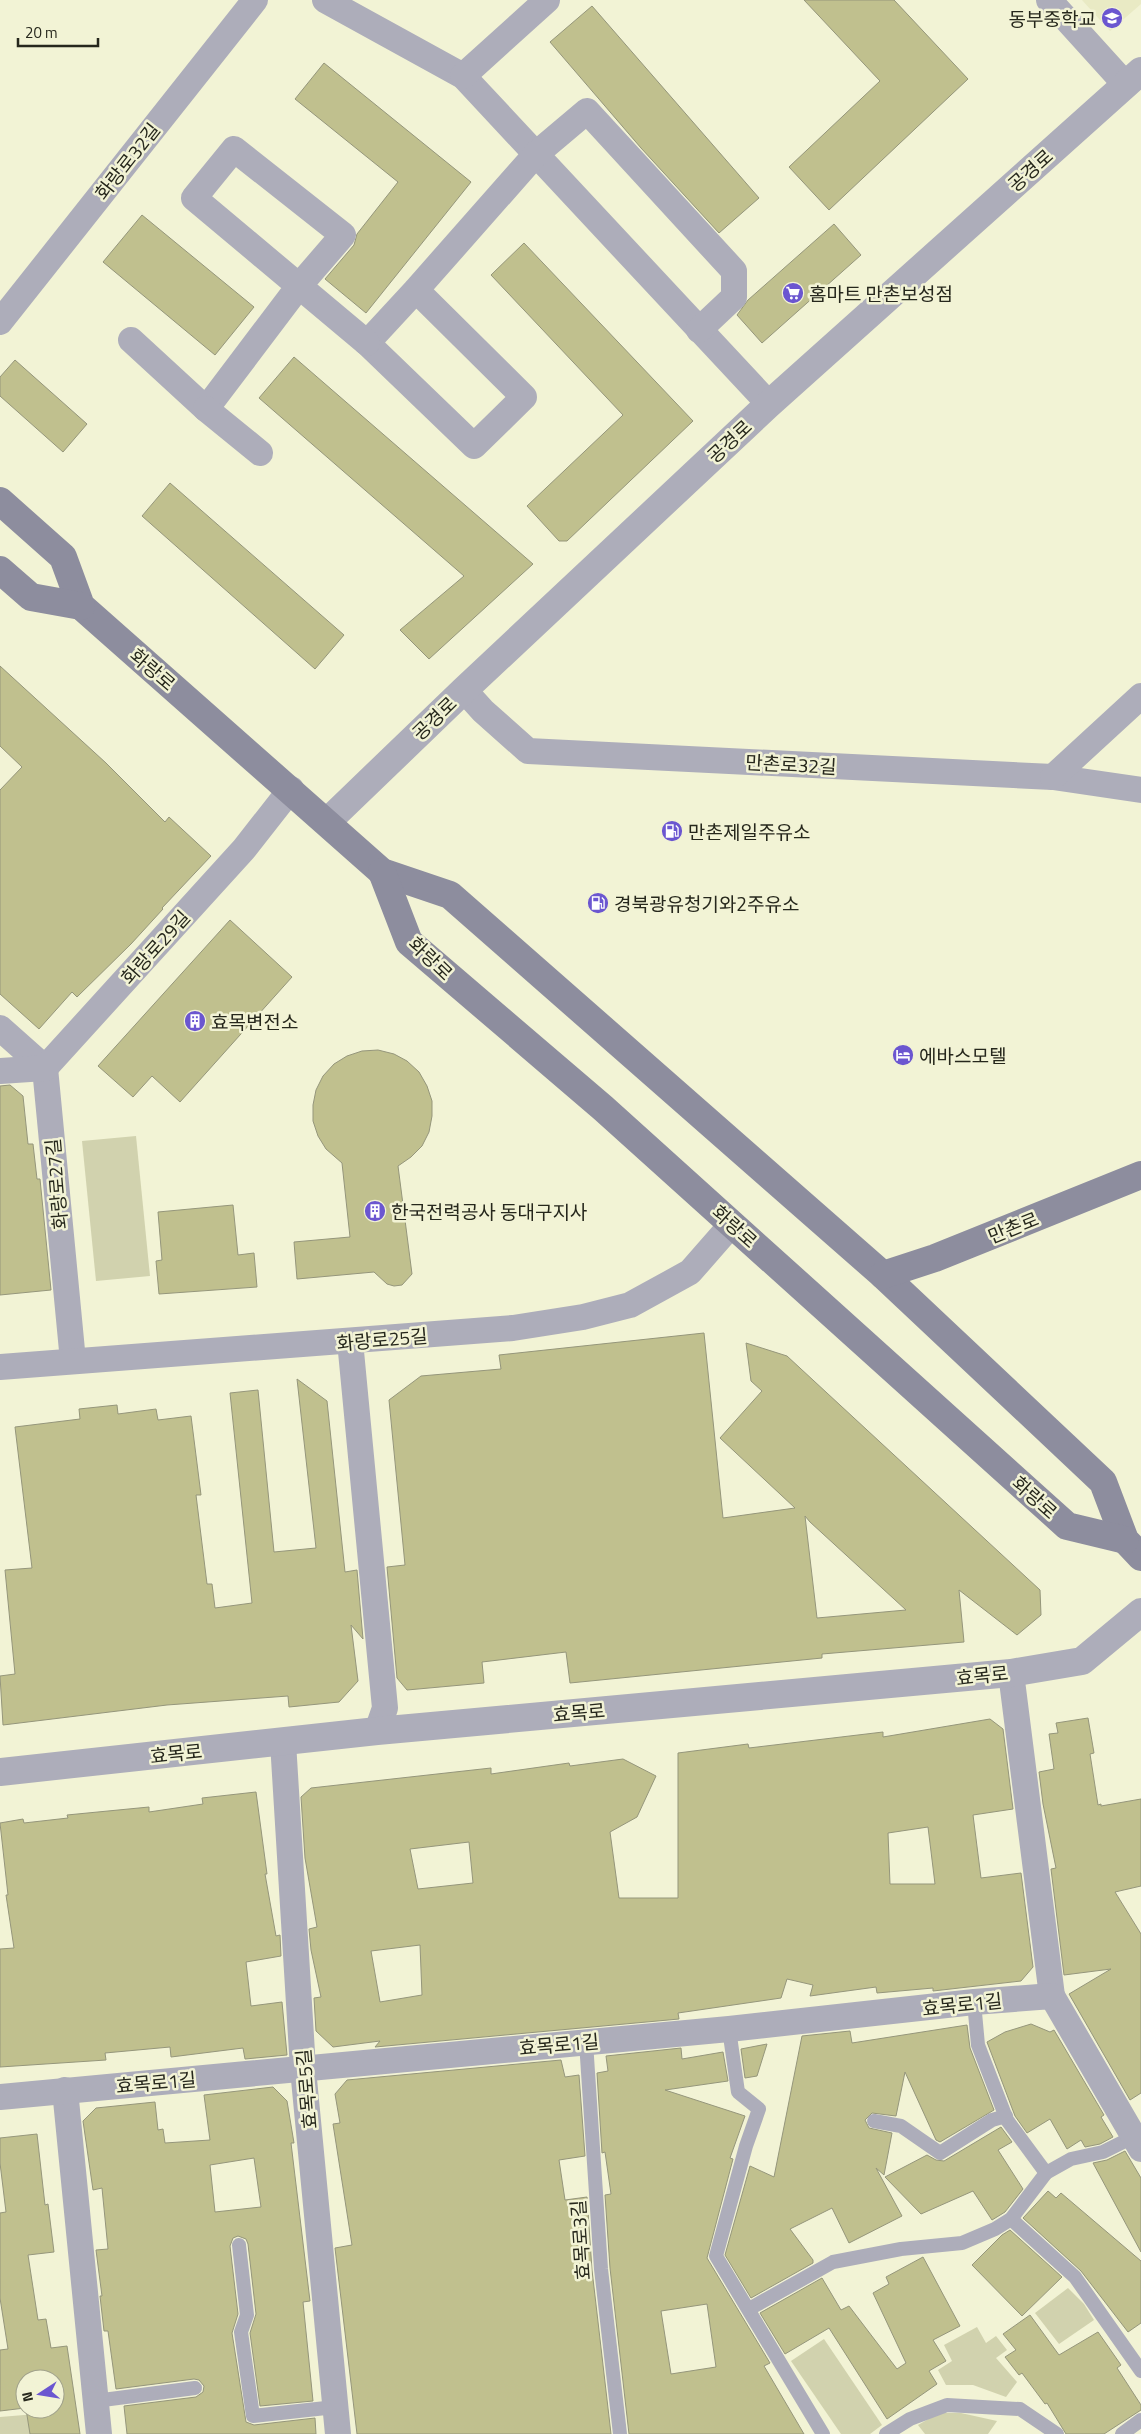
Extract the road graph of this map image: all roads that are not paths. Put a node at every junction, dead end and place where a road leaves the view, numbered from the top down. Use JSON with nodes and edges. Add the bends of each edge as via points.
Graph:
{"nodes":[{"id":1,"x":255,"y":0,"type":"edge"},
{"id":2,"x":325,"y":0,"type":"edge"},
{"id":3,"x":547,"y":0,"type":"edge"},
{"id":4,"x":1049,"y":0,"type":"edge"},
{"id":5,"x":463,"y":76,"type":"junction"},
{"id":6,"x":1133,"y":78,"type":"edge"},
{"id":7,"x":536,"y":154,"type":"junction"},
{"id":8,"x":299,"y":286,"type":"junction"},
{"id":9,"x":416,"y":290,"type":"junction"},
{"id":10,"x":0,"y":322,"type":"edge"},
{"id":11,"x":699,"y":330,"type":"junction"},
{"id":12,"x":131,"y":340,"type":"dead end"},
{"id":13,"x":367,"y":343,"type":"junction"},
{"id":14,"x":769,"y":404,"type":"junction"},
{"id":15,"x":206,"y":409,"type":"junction"},
{"id":16,"x":260,"y":453,"type":"dead end"},
{"id":17,"x":0,"y":501,"type":"edge"},
{"id":18,"x":0,"y":570,"type":"edge"},
{"id":19,"x":81,"y":606,"type":"junction"},
{"id":20,"x":464,"y":690,"type":"junction"},
{"id":21,"x":1141,"y":696,"type":"edge"},
{"id":22,"x":1053,"y":777,"type":"junction"},
{"id":23,"x":291,"y":789,"type":"junction"},
{"id":24,"x":1141,"y":790,"type":"edge"},
{"id":25,"x":328,"y":821,"type":"junction"},
{"id":26,"x":382,"y":872,"type":"junction"},
{"id":27,"x":0,"y":1028,"type":"edge"},
{"id":28,"x":44,"y":1068,"type":"junction"},
{"id":29,"x":0,"y":1071,"type":"edge"},
{"id":30,"x":1141,"y":1175,"type":"edge"},
{"id":31,"x":732,"y":1224,"type":"junction"},
{"id":32,"x":883,"y":1275,"type":"junction"},
{"id":33,"x":350,"y":1342,"type":"junction"},
{"id":34,"x":73,"y":1361,"type":"junction"},
{"id":35,"x":0,"y":1367,"type":"edge"},
{"id":36,"x":1133,"y":1549,"type":"edge"},
{"id":37,"x":1141,"y":1612,"type":"edge"},
{"id":38,"x":1011,"y":1672,"type":"junction"},
{"id":39,"x":377,"y":1731,"type":"junction"},
{"id":40,"x":283,"y":1742,"type":"junction"},
{"id":41,"x":0,"y":1772,"type":"edge"},
{"id":42,"x":1052,"y":1996,"type":"junction"},
{"id":43,"x":974,"y":2002,"type":"junction"},
{"id":44,"x":730,"y":2029,"type":"junction"},
{"id":45,"x":586,"y":2042,"type":"junction"},
{"id":46,"x":303,"y":2069,"type":"junction"},
{"id":47,"x":65,"y":2090,"type":"junction"},
{"id":48,"x":0,"y":2097,"type":"edge"},
{"id":49,"x":1006,"y":2116,"type":"junction"},
{"id":50,"x":874,"y":2122,"type":"dead end"},
{"id":51,"x":1137,"y":2143,"type":"edge"},
{"id":52,"x":1046,"y":2173,"type":"junction"},
{"id":53,"x":1011,"y":2219,"type":"junction"},
{"id":54,"x":239,"y":2245,"type":"dead end"},
{"id":55,"x":749,"y":2309,"type":"junction"},
{"id":56,"x":1141,"y":2371,"type":"edge"},
{"id":57,"x":195,"y":2388,"type":"dead end"},
{"id":58,"x":95,"y":2401,"type":"junction"},
{"id":59,"x":335,"y":2407,"type":"junction"},
{"id":60,"x":1141,"y":2420,"type":"edge"},
{"id":61,"x":99,"y":2434,"type":"edge"},
{"id":62,"x":338,"y":2434,"type":"edge"},
{"id":63,"x":620,"y":2434,"type":"edge"},
{"id":64,"x":823,"y":2434,"type":"edge"},
{"id":65,"x":886,"y":2434,"type":"edge"},
{"id":66,"x":1056,"y":2434,"type":"edge"},
{"id":67,"x":1122,"y":2434,"type":"edge"}],
"edges":[{"from":1,"to":10,"type":"street","name":"화랑로32길"},
{"from":2,"to":5,"type":"street"},
{"from":3,"to":5,"type":"street"},
{"from":4,"to":6,"type":"street"},
{"from":5,"to":7,"type":"street"},
{"from":6,"to":14,"type":"street","name":"공경로"},
{"from":7,"to":9,"type":"street"},
{"from":7,"to":11,"type":"street"},
{"from":7,"to":11,"type":"street","via":[[587,111],[594,118],[734,271],[734,297]]},
{"from":8,"to":8,"type":"street","via":[[194,198],[234,149],[343,235]]},
{"from":8,"to":13,"type":"street"},
{"from":8,"to":15,"type":"street"},
{"from":9,"to":13,"type":"street"},
{"from":9,"to":13,"type":"street","via":[[524,397],[474,446]]},
{"from":11,"to":14,"type":"street"},
{"from":12,"to":15,"type":"street"},
{"from":14,"to":20,"type":"street","name":"공경로"},
{"from":15,"to":16,"type":"street"},
{"from":17,"to":19,"type":"main road","name":"화랑로","via":[[63,557]]},
{"from":18,"to":19,"type":"main road","via":[[31,597]]},
{"from":19,"to":23,"type":"main road","name":"화랑로"},
{"from":20,"to":22,"type":"street","name":"만촌로32길","via":[[528,751]]},
{"from":20,"to":25,"type":"street","name":"공경로"},
{"from":21,"to":22,"type":"street"},
{"from":22,"to":24,"type":"street","name":"만촌로32길"},
{"from":23,"to":25,"type":"main road","name":"화랑로"},
{"from":23,"to":28,"type":"street","name":"화랑로29길","via":[[244,849]]},
{"from":25,"to":26,"type":"main road","name":"화랑로"},
{"from":26,"to":31,"type":"main road","name":"화랑로","via":[[408,942],[603,1108]]},
{"from":26,"to":32,"type":"main road","name":"화랑로","via":[[450,895]]},
{"from":27,"to":28,"type":"street"},
{"from":28,"to":29,"type":"street"},
{"from":28,"to":34,"type":"street","name":"화랑로27길"},
{"from":30,"to":32,"type":"main road","name":"만촌로","via":[[935,1258]]},
{"from":31,"to":33,"type":"street","name":"화랑로25길","via":[[690,1272],[630,1305],[583,1318],[512,1328]]},
{"from":31,"to":36,"type":"main road","name":"화랑로","via":[[1067,1526]]},
{"from":32,"to":36,"type":"main road","name":"화랑로","via":[[1103,1482]]},
{"from":33,"to":34,"type":"street","name":"화랑로25길"},
{"from":33,"to":39,"type":"street","via":[[385,1708]]},
{"from":34,"to":35,"type":"street","name":"화랑로25길"},
{"from":37,"to":38,"type":"street","name":"효목로","via":[[1082,1661]]},
{"from":38,"to":39,"type":"street","name":"효목로"},
{"from":38,"to":42,"type":"street"},
{"from":39,"to":40,"type":"street","name":"효목로"},
{"from":40,"to":41,"type":"street","name":"효목로"},
{"from":40,"to":46,"type":"street","name":"효목로5길"},
{"from":42,"to":43,"type":"street","name":"효목로1길"},
{"from":42,"to":51,"type":"street"},
{"from":43,"to":44,"type":"street","name":"효목로1길"},
{"from":43,"to":49,"type":"lane","via":[[978,2045]]},
{"from":44,"to":45,"type":"street","name":"효목로1길"},
{"from":44,"to":55,"type":"lane","via":[[738,2092],[759,2109],[716,2256]]},
{"from":45,"to":46,"type":"street","name":"효목로1길"},
{"from":45,"to":63,"type":"lane","name":"효목로3길","via":[[601,2268]]},
{"from":46,"to":47,"type":"street","name":"효목로1길"},
{"from":46,"to":59,"type":"street","name":"효목로5길"},
{"from":47,"to":48,"type":"street","name":"효목로1길"},
{"from":47,"to":58,"type":"street"},
{"from":49,"to":50,"type":"lane","via":[[992,2120],[940,2153],[901,2126]]},
{"from":49,"to":52,"type":"lane"},
{"from":51,"to":52,"type":"lane","via":[[1071,2159]]},
{"from":52,"to":53,"type":"lane"},
{"from":53,"to":55,"type":"lane","via":[[962,2243],[900,2249],[833,2262]]},
{"from":53,"to":56,"type":"lane","via":[[1075,2277]]},
{"from":54,"to":59,"type":"lane","via":[[247,2315],[241,2332],[253,2416]]},
{"from":55,"to":64,"type":"lane"},
{"from":57,"to":58,"type":"lane"},
{"from":58,"to":61,"type":"street"},
{"from":59,"to":62,"type":"street","name":"효목로5길"},
{"from":60,"to":67,"type":"lane"},
{"from":65,"to":66,"type":"lane","via":[[910,2419],[947,2405],[1020,2409]]}]}
